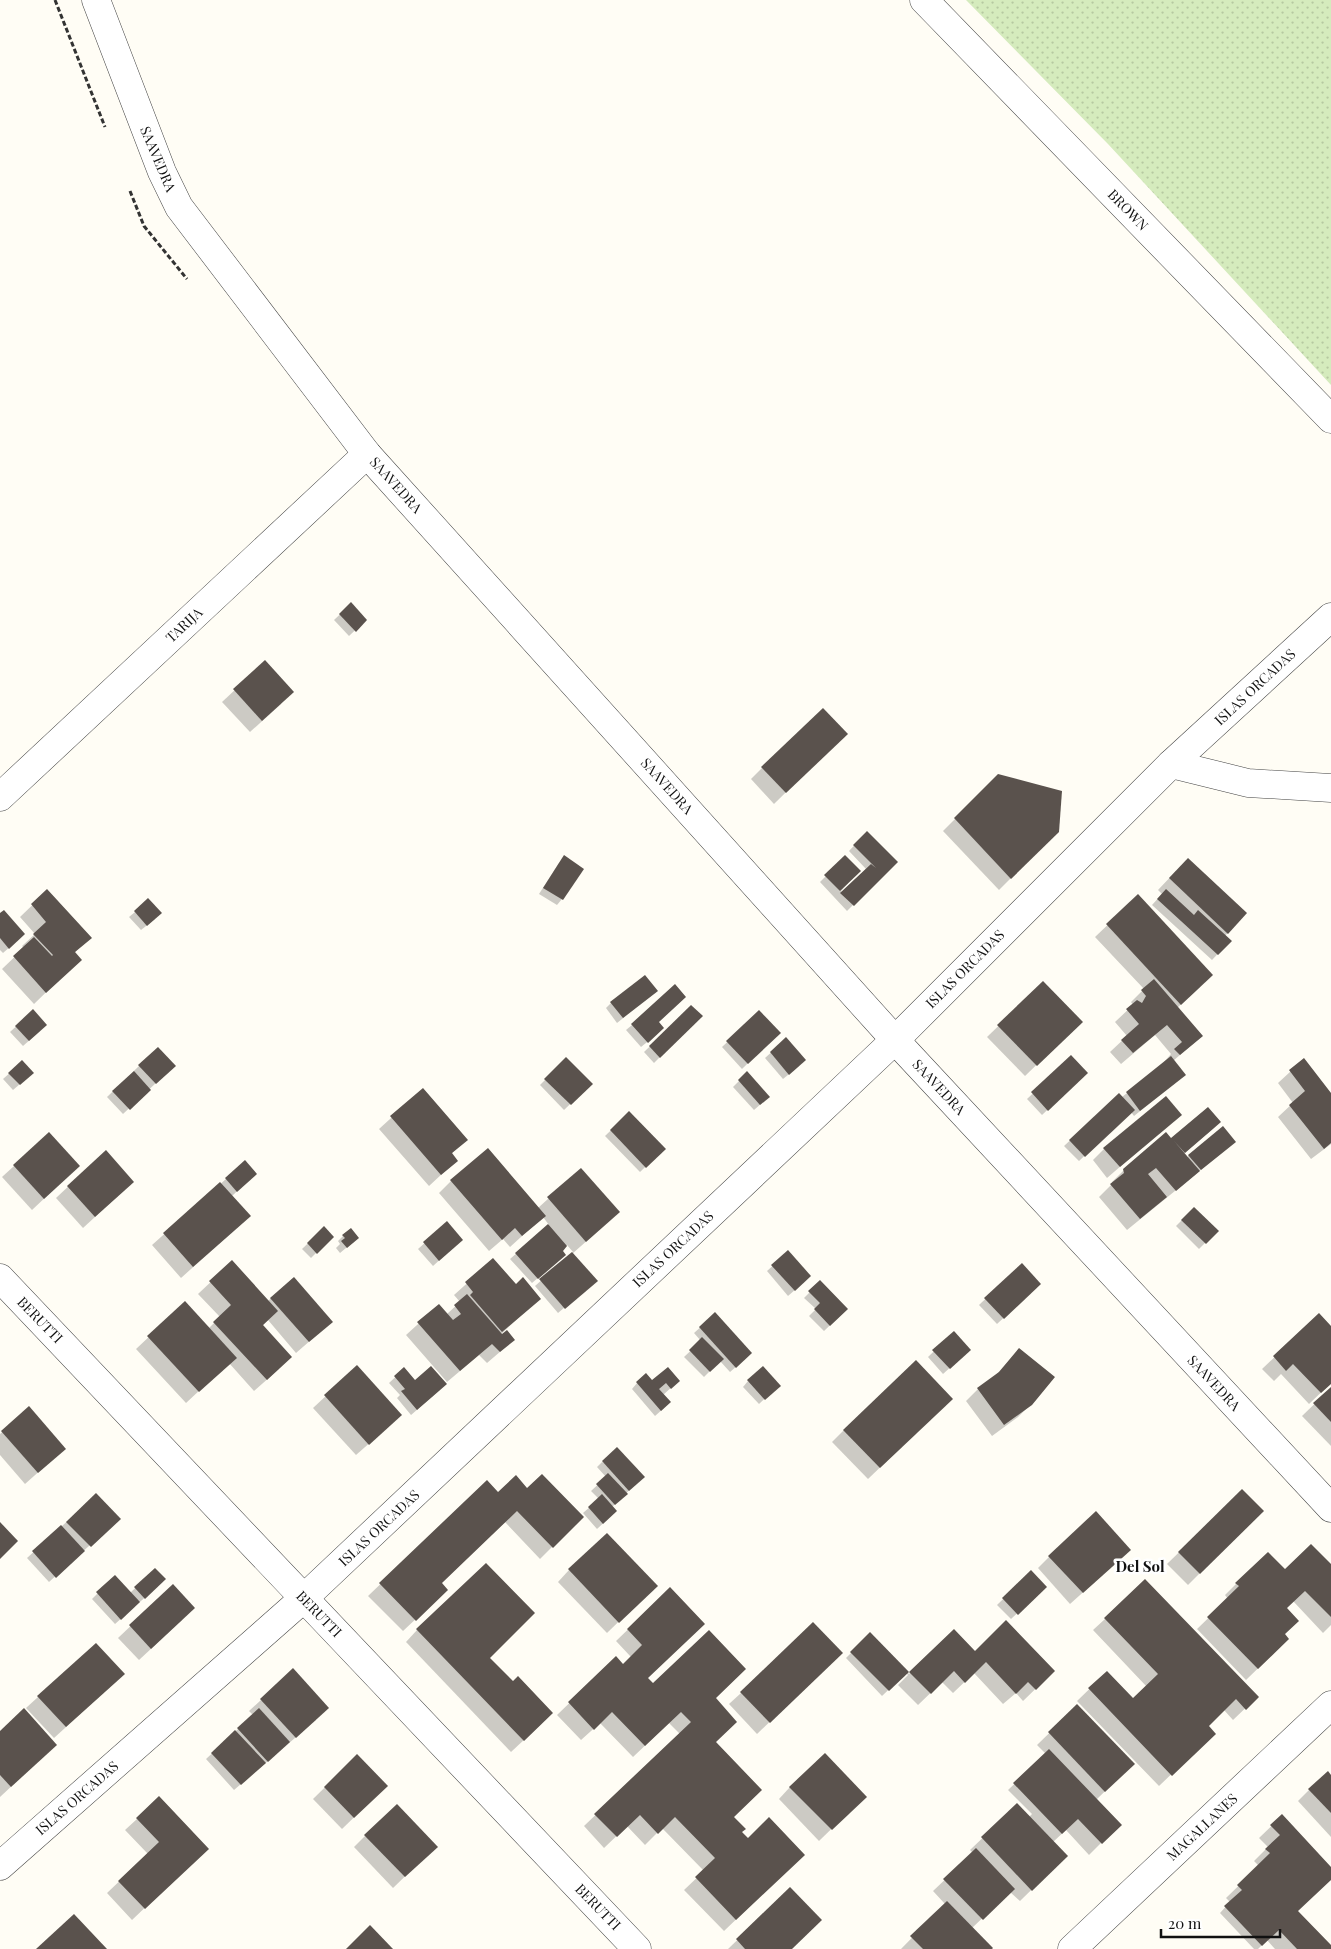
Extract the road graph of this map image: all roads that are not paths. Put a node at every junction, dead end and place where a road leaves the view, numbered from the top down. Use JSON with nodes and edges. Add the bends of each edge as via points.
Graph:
{"nodes":[{"id":1,"x":96,"y":0,"type":"edge"},
{"id":2,"x":924,"y":0,"type":"edge"},
{"id":3,"x":1331,"y":419,"type":"edge"},
{"id":4,"x":367,"y":454,"type":"junction"},
{"id":5,"x":1331,"y":617,"type":"edge"},
{"id":6,"x":1171,"y":764,"type":"junction"},
{"id":7,"x":1331,"y":788,"type":"edge"},
{"id":8,"x":0,"y":797,"type":"edge"},
{"id":9,"x":895,"y":1040,"type":"junction"},
{"id":10,"x":0,"y":1278,"type":"edge"},
{"id":11,"x":1331,"y":1508,"type":"edge"},
{"id":12,"x":304,"y":1598,"type":"junction"},
{"id":13,"x":1331,"y":1705,"type":"edge"},
{"id":14,"x":0,"y":1866,"type":"edge"},
{"id":15,"x":637,"y":1949,"type":"edge"},
{"id":16,"x":1072,"y":1949,"type":"edge"}],
"edges":[{"from":1,"to":4,"type":"street","name":"SAAVEDRA","via":[[162,172],[179,207]]},
{"from":2,"to":3,"type":"street","name":"BROWN"},
{"from":4,"to":8,"type":"street","name":"TARIJA"},
{"from":4,"to":9,"type":"street","name":"SAAVEDRA"},
{"from":5,"to":6,"type":"street","name":"ISLAS ORCADAS"},
{"from":6,"to":7,"type":"street","via":[[1248,783]]},
{"from":6,"to":9,"type":"street","name":"ISLAS ORCADAS"},
{"from":9,"to":11,"type":"street","name":"SAAVEDRA"},
{"from":9,"to":12,"type":"street","name":"ISLAS ORCADAS"},
{"from":10,"to":12,"type":"street","name":"BERUTTI"},
{"from":12,"to":14,"type":"street","name":"ISLAS ORCADAS"},
{"from":12,"to":15,"type":"street","name":"BERUTTI"},
{"from":13,"to":16,"type":"street","name":"MAGALLANES"}]}
